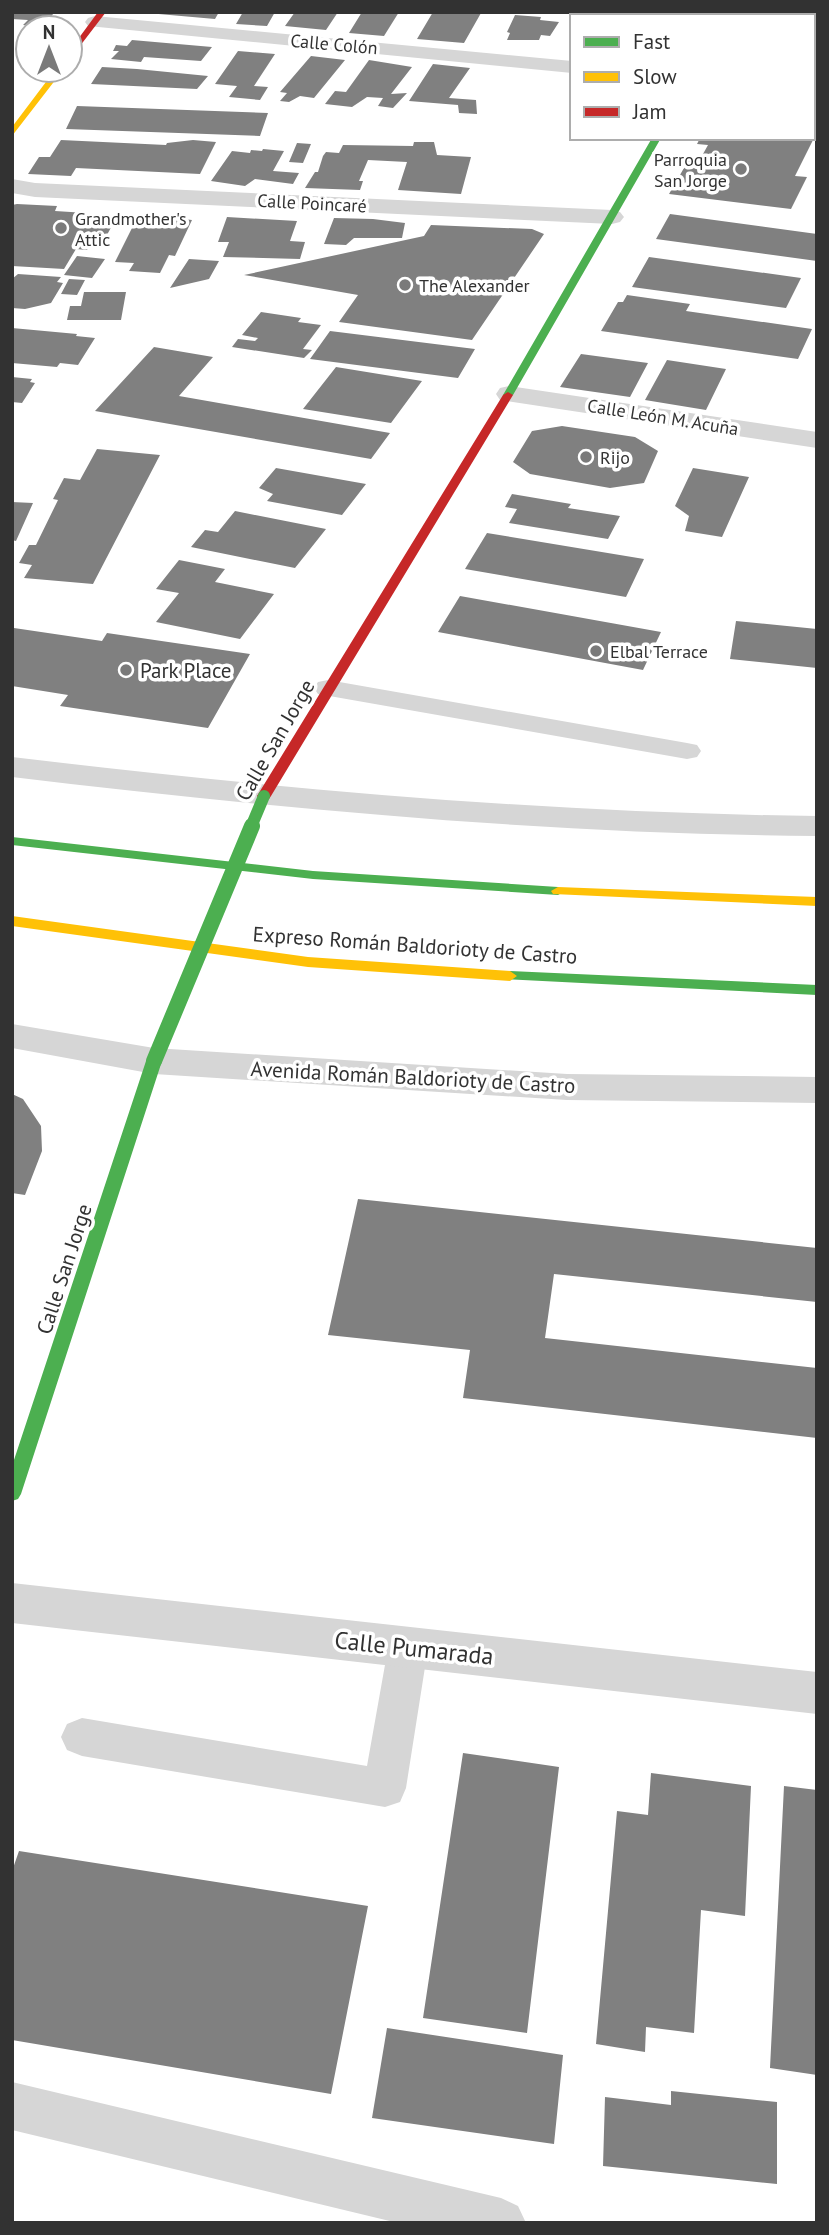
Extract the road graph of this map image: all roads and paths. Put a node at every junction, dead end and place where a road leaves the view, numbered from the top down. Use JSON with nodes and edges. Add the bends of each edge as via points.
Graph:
{"nodes":[{"id":1,"x":99,"y":17,"type":"edge"},
{"id":2,"x":84,"y":37,"type":"edge"},
{"id":3,"x":570,"y":67,"type":"edge"},
{"id":4,"x":49,"y":84,"type":"edge"},
{"id":5,"x":12,"y":133,"type":"edge"},
{"id":6,"x":656,"y":140,"type":"edge"},
{"id":7,"x":12,"y":186,"type":"edge"},
{"id":8,"x":612,"y":217,"type":"junction"},
{"id":9,"x":509,"y":394,"type":"junction"},
{"id":10,"x":817,"y":440,"type":"edge"},
{"id":11,"x":328,"y":688,"type":"junction"},
{"id":12,"x":687,"y":751,"type":"dead end"},
{"id":13,"x":12,"y":767,"type":"edge"},
{"id":14,"x":264,"y":796,"type":"junction"},
{"id":15,"x":817,"y":826,"type":"edge"},
{"id":16,"x":12,"y":841,"type":"edge"},
{"id":17,"x":817,"y":902,"type":"edge"},
{"id":18,"x":12,"y":922,"type":"edge"},
{"id":19,"x":817,"y":990,"type":"edge"},
{"id":20,"x":12,"y":1036,"type":"edge"},
{"id":21,"x":154,"y":1061,"type":"junction"},
{"id":22,"x":817,"y":1090,"type":"edge"},
{"id":23,"x":12,"y":1494,"type":"edge"},
{"id":24,"x":12,"y":1603,"type":"edge"},
{"id":25,"x":408,"y":1648,"type":"junction"},
{"id":26,"x":817,"y":1693,"type":"edge"},
{"id":27,"x":82,"y":1737,"type":"dead end"},
{"id":28,"x":12,"y":2106,"type":"edge"},
{"id":29,"x":501,"y":2223,"type":"edge"}],
"edges":[{"from":1,"to":2,"type":"main road"},
{"from":1,"to":3,"type":"street","name":"Calle Colón"},
{"from":4,"to":5,"type":"main road"},
{"from":6,"to":8,"type":"main road","name":"Calle San Jorge"},
{"from":7,"to":8,"type":"street","name":"Calle Poincaré"},
{"from":8,"to":9,"type":"main road","name":"Calle San Jorge"},
{"from":9,"to":10,"type":"street","name":"Calle León M. Acuña"},
{"from":9,"to":11,"type":"main road","name":"Calle San Jorge"},
{"from":11,"to":12,"type":"lane"},
{"from":11,"to":14,"type":"main road","name":"Calle San Jorge"},
{"from":13,"to":14,"type":"street"},
{"from":14,"to":15,"type":"street","via":[[531,818]]},
{"from":14,"to":21,"type":"main road","name":"Calle San Jorge","bridge":true},
{"from":16,"to":17,"type":"main road","via":[[339,878]]},
{"from":18,"to":19,"type":"main road","name":"Expreso Román Baldorioty de Castro","via":[[308,962]]},
{"from":20,"to":21,"type":"street","name":"Avenida Román Baldorioty de Castro"},
{"from":21,"to":22,"type":"street","name":"Avenida Román Baldorioty de Castro","via":[[566,1087]]},
{"from":21,"to":23,"type":"main road","name":"Calle San Jorge"},
{"from":24,"to":25,"type":"street","name":"Calle Pumarada"},
{"from":25,"to":26,"type":"street","name":"Calle Pumarada"},
{"from":25,"to":27,"type":"lane","via":[[385,1788]]},
{"from":28,"to":29,"type":"lane"}]}
